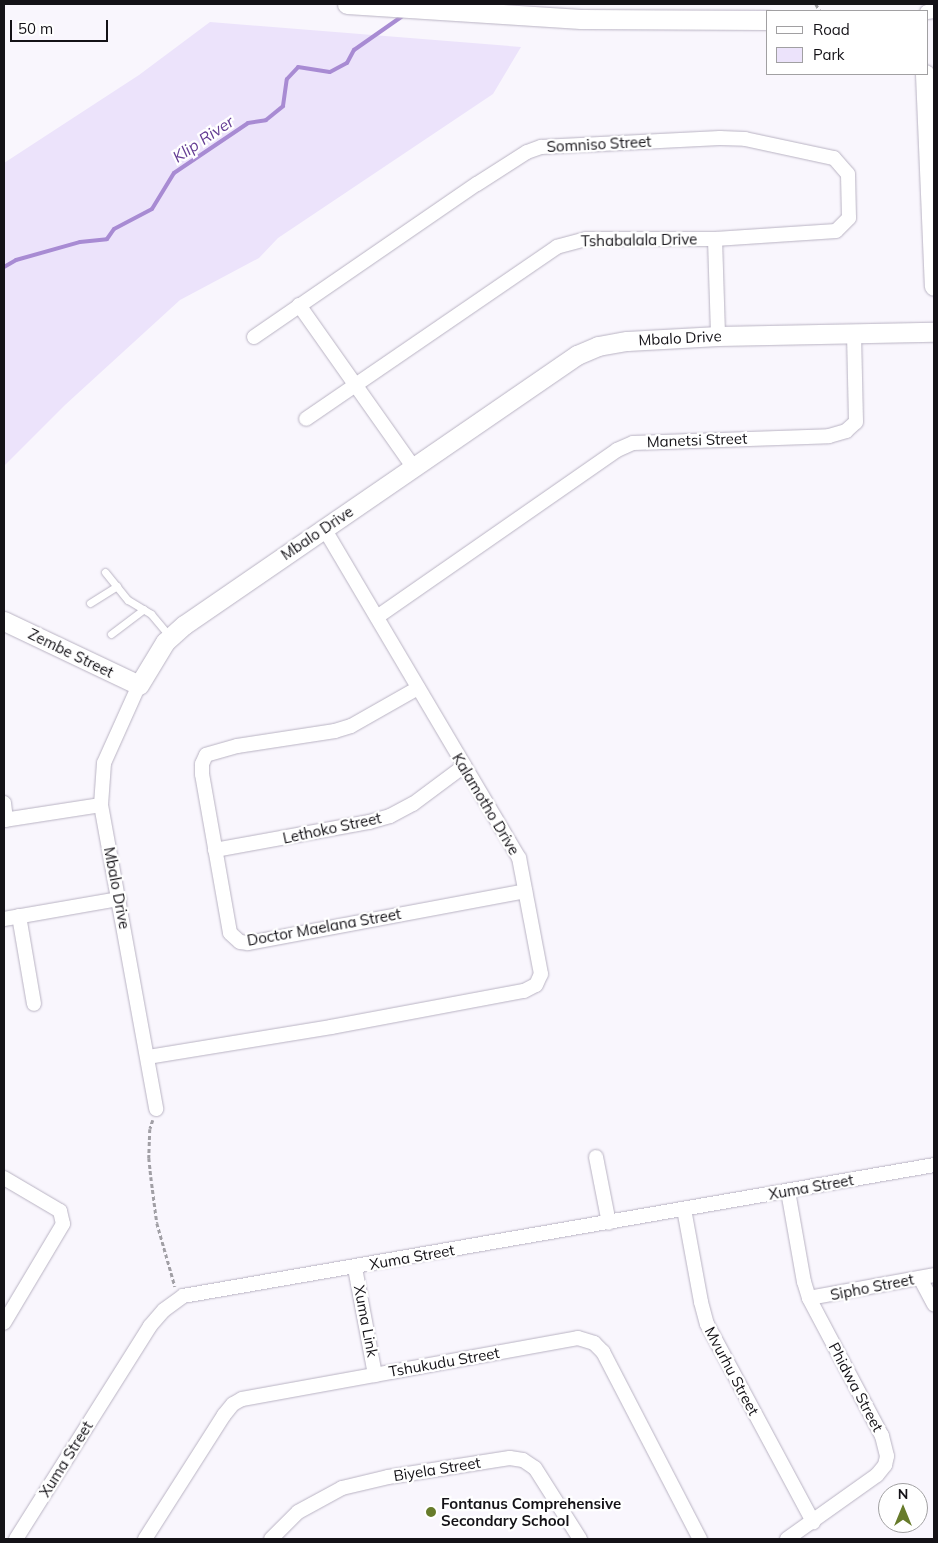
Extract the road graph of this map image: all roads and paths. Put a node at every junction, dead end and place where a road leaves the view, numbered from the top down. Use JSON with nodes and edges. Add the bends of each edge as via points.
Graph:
{"nodes":[{"id":1,"x":348,"y":4,"type":"edge"},
{"id":2,"x":766,"y":20,"type":"edge"},
{"id":3,"x":925,"y":75,"type":"edge"},
{"id":4,"x":843,"y":226,"type":"joint"},
{"id":5,"x":715,"y":238,"type":"junction"},
{"id":6,"x":934,"y":286,"type":"edge"},
{"id":7,"x":300,"y":305,"type":"junction"},
{"id":8,"x":854,"y":332,"type":"junction"},
{"id":9,"x":934,"y":332,"type":"edge"},
{"id":10,"x":718,"y":336,"type":"junction"},
{"id":11,"x":254,"y":337,"type":"dead end"},
{"id":12,"x":356,"y":384,"type":"junction"},
{"id":13,"x":306,"y":419,"type":"dead end"},
{"id":14,"x":414,"y":468,"type":"junction"},
{"id":15,"x":324,"y":528,"type":"junction"},
{"id":16,"x":105,"y":572,"type":"dead end"},
{"id":17,"x":116,"y":586,"type":"junction"},
{"id":18,"x":90,"y":604,"type":"dead end"},
{"id":19,"x":144,"y":610,"type":"junction"},
{"id":20,"x":378,"y":617,"type":"junction"},
{"id":21,"x":4,"y":620,"type":"edge"},
{"id":22,"x":111,"y":634,"type":"dead end"},
{"id":23,"x":170,"y":638,"type":"junction"},
{"id":24,"x":139,"y":686,"type":"junction"},
{"id":25,"x":418,"y":688,"type":"junction"},
{"id":26,"x":464,"y":766,"type":"junction"},
{"id":27,"x":4,"y":802,"type":"edge"},
{"id":28,"x":101,"y":805,"type":"junction"},
{"id":29,"x":5,"y":820,"type":"edge"},
{"id":30,"x":215,"y":850,"type":"junction"},
{"id":31,"x":525,"y":891,"type":"junction"},
{"id":32,"x":119,"y":899,"type":"junction"},
{"id":33,"x":18,"y":916,"type":"junction"},
{"id":34,"x":4,"y":919,"type":"edge"},
{"id":35,"x":34,"y":1004,"type":"dead end"},
{"id":36,"x":148,"y":1057,"type":"junction"},
{"id":37,"x":156,"y":1110,"type":"joint"},
{"id":38,"x":596,"y":1157,"type":"dead end"},
{"id":39,"x":934,"y":1165,"type":"edge"},
{"id":40,"x":4,"y":1178,"type":"edge"},
{"id":41,"x":788,"y":1192,"type":"junction"},
{"id":42,"x":684,"y":1209,"type":"junction"},
{"id":43,"x":609,"y":1223,"type":"junction"},
{"id":44,"x":355,"y":1268,"type":"junction"},
{"id":45,"x":927,"y":1276,"type":"edge"},
{"id":46,"x":809,"y":1298,"type":"junction"},
{"id":47,"x":178,"y":1299,"type":"junction"},
{"id":48,"x":934,"y":1304,"type":"edge"},
{"id":49,"x":4,"y":1323,"type":"edge"},
{"id":50,"x":375,"y":1374,"type":"junction"},
{"id":51,"x":813,"y":1522,"type":"junction"},
{"id":52,"x":16,"y":1539,"type":"edge"},
{"id":53,"x":145,"y":1539,"type":"edge"},
{"id":54,"x":272,"y":1539,"type":"edge"},
{"id":55,"x":580,"y":1539,"type":"edge"},
{"id":56,"x":700,"y":1539,"type":"edge"},
{"id":57,"x":787,"y":1539,"type":"edge"}],
"edges":[{"from":1,"to":2,"type":"street","via":[[580,19]]},
{"from":3,"to":6,"type":"street"},
{"from":4,"to":5,"type":"street","name":"Tshabalala Drive","via":[[836,231]]},
{"from":4,"to":7,"type":"street","name":"Somniso Street","via":[[849,218],[850,209],[848,174],[834,158],[746,139],[558,144],[527,152]]},
{"from":5,"to":10,"type":"street"},
{"from":5,"to":12,"type":"street","name":"Tshabalala Drive","via":[[586,239],[557,247]]},
{"from":7,"to":11,"type":"street","name":"Somniso Street"},
{"from":7,"to":12,"type":"street"},
{"from":8,"to":9,"type":"street","name":"Mbalo Drive"},
{"from":8,"to":10,"type":"street","name":"Mbalo Drive"},
{"from":8,"to":20,"type":"street","name":"Manetsi Street","via":[[856,422],[846,431],[829,436],[633,443],[617,450]]},
{"from":10,"to":14,"type":"street","name":"Mbalo Drive","via":[[627,341],[598,346],[577,355]]},
{"from":12,"to":13,"type":"street","name":"Tshabalala Drive"},
{"from":12,"to":14,"type":"street"},
{"from":14,"to":15,"type":"street","name":"Mbalo Drive"},
{"from":15,"to":20,"type":"street","name":"Kalamotho Drive"},
{"from":15,"to":23,"type":"street","name":"Mbalo Drive"},
{"from":16,"to":17,"type":"lane"},
{"from":17,"to":18,"type":"lane"},
{"from":17,"to":19,"type":"lane","via":[[128,600]]},
{"from":19,"to":22,"type":"lane"},
{"from":19,"to":23,"type":"lane"},
{"from":20,"to":25,"type":"street","name":"Kalamotho Drive"},
{"from":21,"to":24,"type":"street","name":"Zembe Street"},
{"from":23,"to":24,"type":"street","name":"Mbalo Drive"},
{"from":24,"to":28,"type":"street","name":"Mbalo Drive","via":[[104,763]]},
{"from":25,"to":26,"type":"street","name":"Kalamotho Drive"},
{"from":25,"to":30,"type":"street","name":"Doctor Maelana Street","via":[[351,726],[335,731],[209,752],[204,758],[202,774]]},
{"from":26,"to":30,"type":"street","name":"Lethoko Street","via":[[413,804],[390,816]]},
{"from":26,"to":31,"type":"street","name":"Kalamotho Drive","via":[[519,858]]},
{"from":27,"to":29,"type":"street"},
{"from":28,"to":29,"type":"street"},
{"from":28,"to":32,"type":"street","name":"Mbalo Drive"},
{"from":30,"to":31,"type":"street","name":"Doctor Maelana Street","via":[[230,933],[240,942]]},
{"from":31,"to":36,"type":"street","name":"Kalamotho Drive","via":[[540,966],[538,980],[530,989],[331,1027]]},
{"from":32,"to":33,"type":"street"},
{"from":32,"to":36,"type":"street","name":"Mbalo Drive"},
{"from":33,"to":34,"type":"street"},
{"from":33,"to":35,"type":"street"},
{"from":36,"to":37,"type":"street","name":"Mbalo Drive"},
{"from":37,"to":47,"type":"path","via":[[150,1129],[151,1177],[157,1223]]},
{"from":38,"to":43,"type":"street"},
{"from":39,"to":41,"type":"street","name":"Xuma Street"},
{"from":40,"to":49,"type":"street","via":[[60,1211],[63,1224]]},
{"from":41,"to":42,"type":"street","name":"Xuma Street"},
{"from":41,"to":46,"type":"street","name":"Phidwa Street"},
{"from":42,"to":43,"type":"street","name":"Xuma Street"},
{"from":42,"to":51,"type":"street","name":"Mvurhu Street","via":[[707,1324]]},
{"from":43,"to":44,"type":"street","name":"Xuma Street"},
{"from":44,"to":47,"type":"street","name":"Xuma Street","via":[[194,1293]]},
{"from":44,"to":50,"type":"street","name":"Xuma Link"},
{"from":45,"to":46,"type":"street","name":"Sipho Street"},
{"from":45,"to":48,"type":"street"},
{"from":46,"to":51,"type":"street","name":"Phidwa Street","via":[[882,1436],[887,1456],[877,1475]]},
{"from":47,"to":52,"type":"street","name":"Xuma Street","via":[[150,1326]]},
{"from":50,"to":53,"type":"street","name":"Tshukudu Street","via":[[252,1396],[233,1404]]},
{"from":50,"to":56,"type":"street","name":"Tshukudu Street","via":[[573,1339],[590,1341],[603,1352]]},
{"from":51,"to":57,"type":"street","name":"Phidwa Street"},
{"from":54,"to":55,"type":"street","name":"Biyela Street","via":[[298,1512],[342,1488],[388,1477],[510,1458],[523,1460],[535,1468]]}]}
